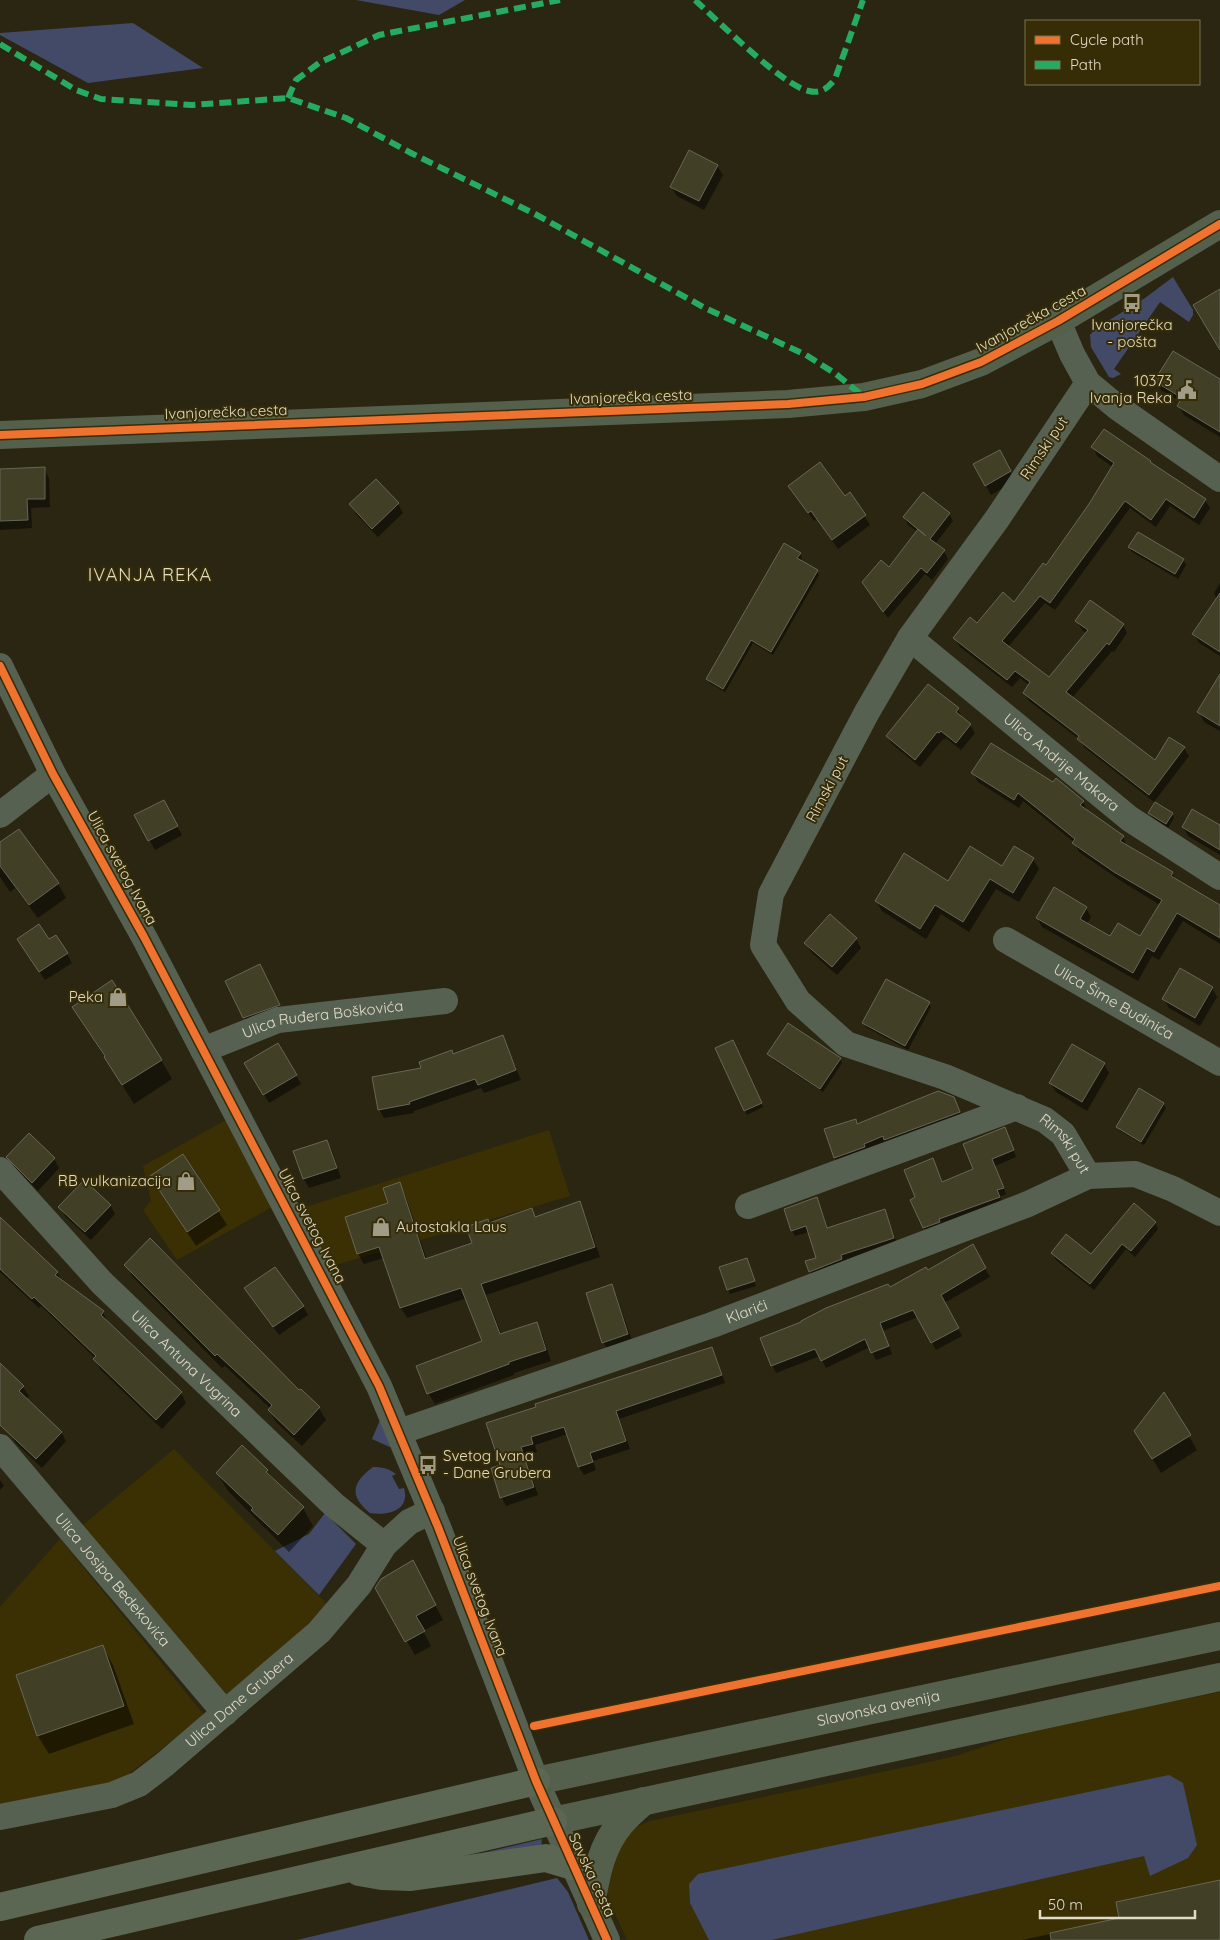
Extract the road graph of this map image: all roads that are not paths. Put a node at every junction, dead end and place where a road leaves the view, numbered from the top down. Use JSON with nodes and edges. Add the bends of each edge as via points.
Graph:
{"nodes":[{"id":1,"x":1220,"y":224,"type":"edge"},
{"id":2,"x":1058,"y":321,"type":"junction"},
{"id":3,"x":1088,"y":383,"type":"junction"},
{"id":4,"x":0,"y":435,"type":"edge"},
{"id":5,"x":1220,"y":479,"type":"edge"},
{"id":6,"x":910,"y":638,"type":"junction"},
{"id":7,"x":0,"y":666,"type":"edge"},
{"id":8,"x":53,"y":774,"type":"junction"},
{"id":9,"x":0,"y":815,"type":"edge"},
{"id":10,"x":1220,"y":877,"type":"edge"},
{"id":11,"x":1006,"y":940,"type":"dead end"},
{"id":12,"x":445,"y":1001,"type":"dead end"},
{"id":13,"x":203,"y":1050,"type":"junction"},
{"id":14,"x":1220,"y":1063,"type":"edge"},
{"id":15,"x":1017,"y":1107,"type":"junction"},
{"id":16,"x":0,"y":1170,"type":"edge"},
{"id":17,"x":1088,"y":1176,"type":"junction"},
{"id":18,"x":748,"y":1206,"type":"dead end"},
{"id":19,"x":1220,"y":1213,"type":"edge"},
{"id":20,"x":399,"y":1432,"type":"junction"},
{"id":21,"x":0,"y":1447,"type":"edge"},
{"id":22,"x":432,"y":1510,"type":"junction"},
{"id":23,"x":384,"y":1545,"type":"junction"},
{"id":24,"x":1220,"y":1636,"type":"edge"},
{"id":25,"x":1220,"y":1677,"type":"edge"},
{"id":26,"x":225,"y":1713,"type":"junction"},
{"id":27,"x":536,"y":1781,"type":"junction"},
{"id":28,"x":644,"y":1801,"type":"junction"},
{"id":29,"x":0,"y":1817,"type":"edge"},
{"id":30,"x":553,"y":1821,"type":"junction"},
{"id":31,"x":573,"y":1866,"type":"junction"},
{"id":32,"x":342,"y":1869,"type":"junction"},
{"id":33,"x":591,"y":1904,"type":"junction"},
{"id":34,"x":0,"y":1907,"type":"edge"},
{"id":35,"x":38,"y":1940,"type":"edge"},
{"id":36,"x":607,"y":1940,"type":"edge"}],
"edges":[{"from":1,"to":2,"type":"main road","name":"Ivanjorečka cesta"},
{"from":2,"to":3,"type":"street"},
{"from":2,"to":4,"type":"main road","name":"Ivanjorečka cesta","via":[[981,362],[948,375],[922,384],[832,400]]},
{"from":3,"to":5,"type":"street"},
{"from":3,"to":6,"type":"street","name":"Rimski put","via":[[997,519]]},
{"from":6,"to":10,"type":"street","name":"Ulica Andrije Makara","via":[[1130,819]]},
{"from":6,"to":15,"type":"street","name":"Rimski put","via":[[771,894],[762,946],[798,1001],[846,1044],[945,1077]]},
{"from":7,"to":8,"type":"street","name":"Ulica svetog Ivana"},
{"from":8,"to":9,"type":"street"},
{"from":8,"to":13,"type":"street","name":"Ulica svetog Ivana"},
{"from":11,"to":14,"type":"street","name":"Ulica Šime Budinića"},
{"from":12,"to":13,"type":"street","name":"Ulica Ruđera Boškovića","via":[[278,1020]]},
{"from":13,"to":20,"type":"street","name":"Ulica svetog Ivana","via":[[364,1356]]},
{"from":15,"to":17,"type":"street","name":"Rimski put","via":[[1045,1120],[1063,1134]]},
{"from":15,"to":18,"type":"street"},
{"from":16,"to":23,"type":"street","name":"Ulica Antuna Vugrina","via":[[102,1283],[334,1505]]},
{"from":17,"to":19,"type":"street","name":"Rimski put","via":[[1135,1174]]},
{"from":17,"to":20,"type":"street","name":"Klarići","via":[[1028,1204],[712,1325]]},
{"from":20,"to":22,"type":"street","name":"Ulica svetog Ivana"},
{"from":21,"to":26,"type":"street","name":"Ulica Josipa Bedekovića"},
{"from":22,"to":23,"type":"street","name":"Ulica Dane Grubera","via":[[409,1522]]},
{"from":22,"to":27,"type":"street","name":"Ulica svetog Ivana"},
{"from":23,"to":26,"type":"street","name":"Ulica Dane Grubera","via":[[360,1585],[319,1632]]},
{"from":24,"to":27,"type":"main road","name":"Slavonska avenija"},
{"from":25,"to":28,"type":"main road"},
{"from":26,"to":29,"type":"street","name":"Ulica Dane Grubera","via":[[139,1784],[112,1795]]},
{"from":27,"to":30,"type":"street","name":"Ulica svetog Ivana"},
{"from":27,"to":34,"type":"highway"},
{"from":28,"to":30,"type":"main road"},
{"from":28,"to":33,"type":"main road","via":[[610,1838],[602,1855]]},
{"from":30,"to":31,"type":"street","name":"Savska cesta"},
{"from":30,"to":32,"type":"highway"},
{"from":31,"to":32,"type":"highway","via":[[558,1860],[534,1858],[410,1877]]},
{"from":31,"to":33,"type":"street","name":"Savska cesta"},
{"from":32,"to":35,"type":"highway"},
{"from":33,"to":36,"type":"street","name":"Savska cesta"}]}
